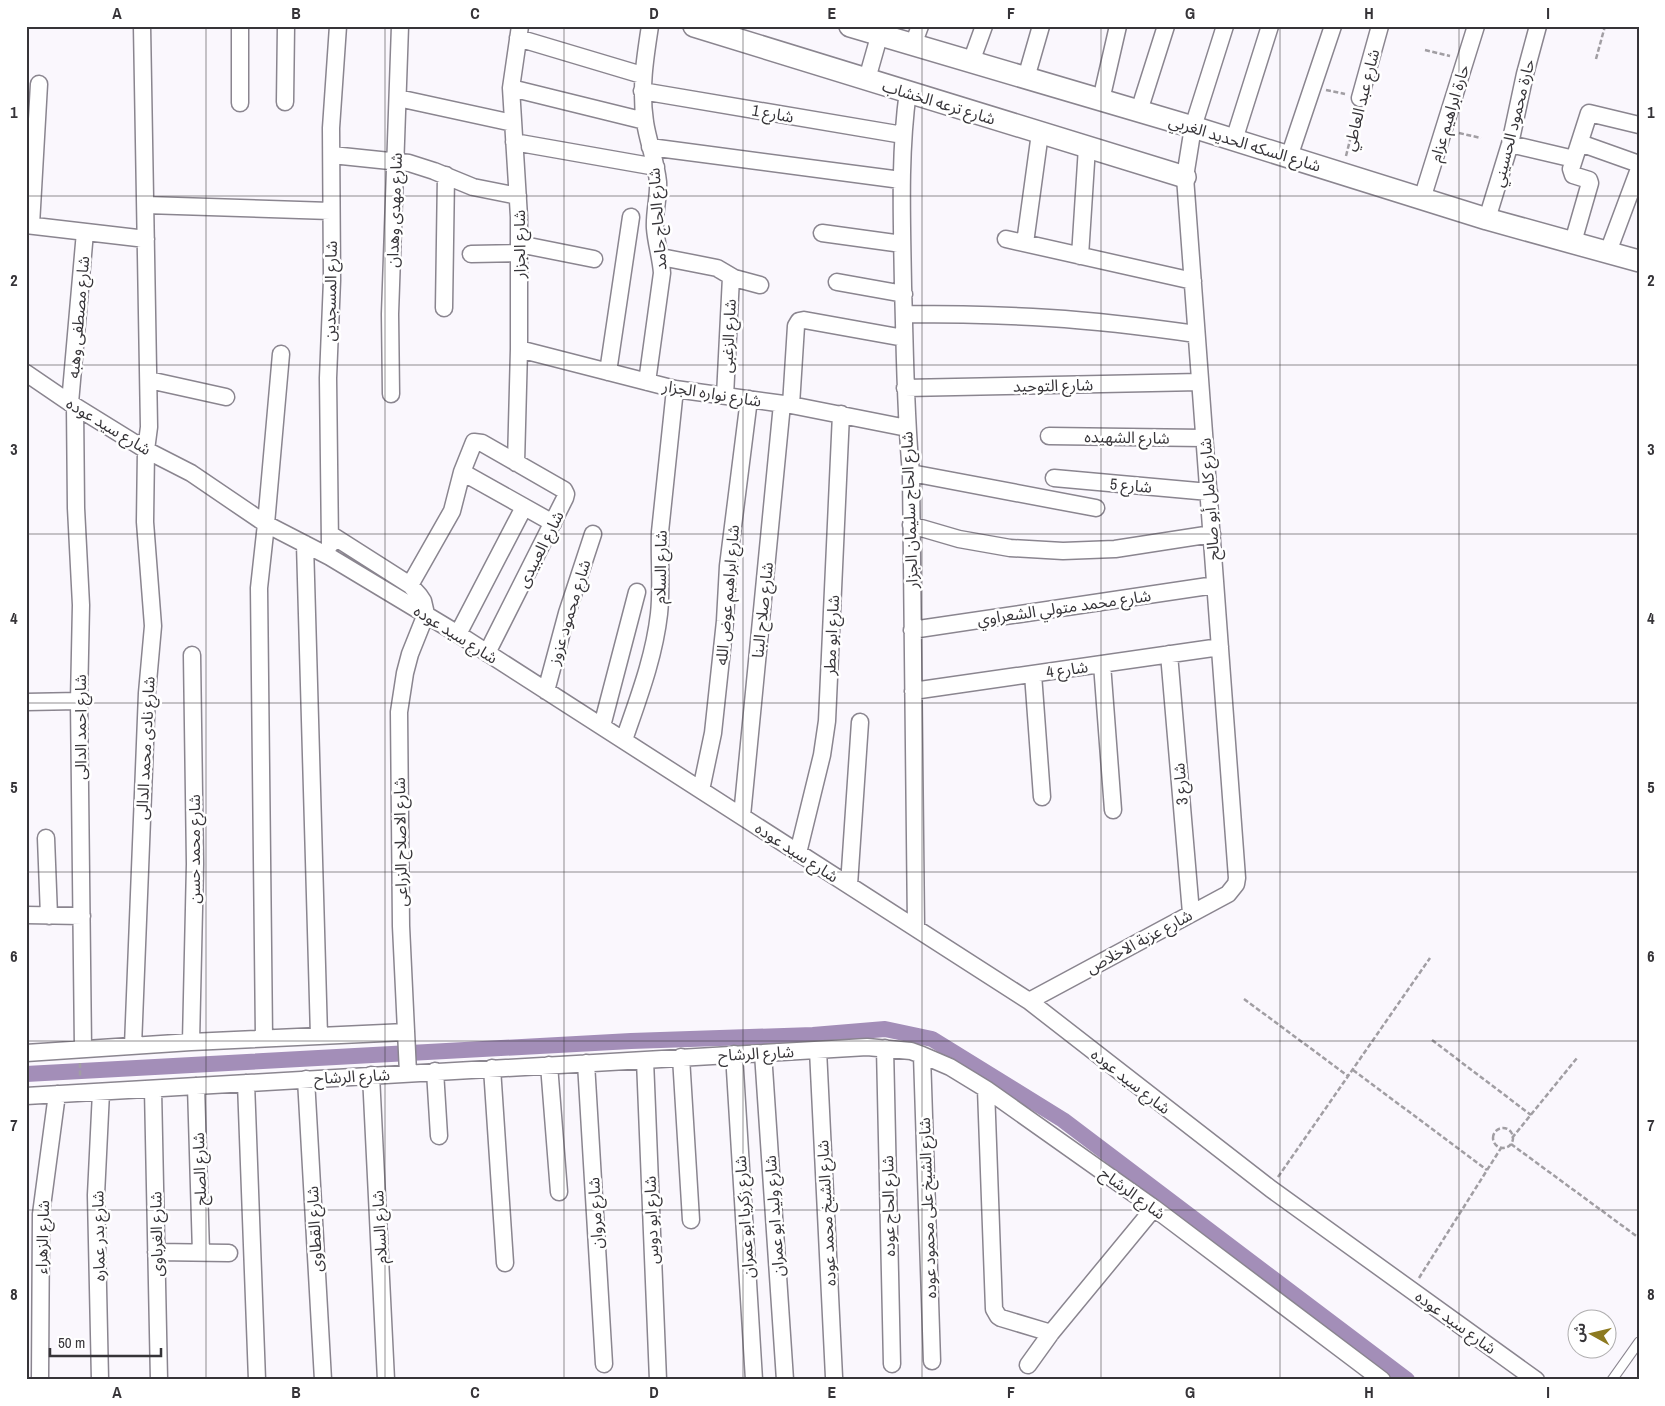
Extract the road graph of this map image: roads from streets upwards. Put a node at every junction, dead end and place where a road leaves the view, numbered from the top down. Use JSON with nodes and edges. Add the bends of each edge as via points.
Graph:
{"nodes":[{"id":1,"x":142,"y":26,"type":"edge"},
{"id":2,"x":240,"y":26,"type":"edge"},
{"id":3,"x":286,"y":26,"type":"edge"},
{"id":4,"x":338,"y":26,"type":"edge"},
{"id":5,"x":400,"y":26,"type":"edge"},
{"id":6,"x":650,"y":26,"type":"edge"},
{"id":7,"x":694,"y":26,"type":"edge"},
{"id":8,"x":850,"y":26,"type":"edge"},
{"id":9,"x":984,"y":26,"type":"edge"},
{"id":10,"x":1041,"y":26,"type":"edge"},
{"id":11,"x":1118,"y":26,"type":"edge"},
{"id":12,"x":1166,"y":26,"type":"edge"},
{"id":13,"x":1225,"y":26,"type":"edge"},
{"id":14,"x":1270,"y":26,"type":"edge"},
{"id":15,"x":1333,"y":26,"type":"edge"},
{"id":16,"x":1380,"y":26,"type":"edge"},
{"id":17,"x":1476,"y":26,"type":"edge"},
{"id":18,"x":1538,"y":26,"type":"edge"},
{"id":19,"x":881,"y":30,"type":"edge"},
{"id":20,"x":519,"y":32,"type":"edge"},
{"id":21,"x":916,"y":36,"type":"edge"},
{"id":22,"x":970,"y":62,"type":"junction"},
{"id":23,"x":1026,"y":78,"type":"junction"},
{"id":24,"x":867,"y":79,"type":"junction"},
{"id":25,"x":642,"y":83,"type":"junction"},
{"id":26,"x":39,"y":84,"type":"dead end"},
{"id":27,"x":511,"y":88,"type":"junction"},
{"id":28,"x":908,"y":92,"type":"junction"},
{"id":29,"x":398,"y":98,"type":"junction"},
{"id":30,"x":1360,"y":98,"type":"road end"},
{"id":31,"x":1101,"y":100,"type":"junction"},
{"id":32,"x":240,"y":102,"type":"dead end"},
{"id":33,"x":285,"y":102,"type":"dead end"},
{"id":34,"x":1139,"y":111,"type":"junction"},
{"id":35,"x":645,"y":121,"type":"junction"},
{"id":36,"x":513,"y":123,"type":"junction"},
{"id":37,"x":1639,"y":125,"type":"edge"},
{"id":38,"x":1193,"y":126,"type":"junction"},
{"id":39,"x":1040,"y":132,"type":"junction"},
{"id":40,"x":903,"y":135,"type":"junction"},
{"id":41,"x":1234,"y":140,"type":"junction"},
{"id":42,"x":514,"y":142,"type":"junction"},
{"id":43,"x":1580,"y":143,"type":"junction"},
{"id":44,"x":1510,"y":144,"type":"junction"},
{"id":45,"x":650,"y":147,"type":"junction"},
{"id":46,"x":1087,"y":147,"type":"junction"},
{"id":47,"x":332,"y":155,"type":"junction"},
{"id":48,"x":1289,"y":157,"type":"junction"},
{"id":49,"x":1574,"y":159,"type":"junction"},
{"id":50,"x":396,"y":161,"type":"junction"},
{"id":51,"x":1639,"y":164,"type":"edge"},
{"id":52,"x":656,"y":167,"type":"junction"},
{"id":53,"x":1639,"y":169,"type":"edge"},
{"id":54,"x":446,"y":175,"type":"junction"},
{"id":55,"x":1185,"y":177,"type":"junction"},
{"id":56,"x":902,"y":180,"type":"junction"},
{"id":57,"x":518,"y":196,"type":"junction"},
{"id":58,"x":1422,"y":199,"type":"junction"},
{"id":59,"x":146,"y":205,"type":"junction"},
{"id":60,"x":330,"y":211,"type":"junction"},
{"id":61,"x":632,"y":217,"type":"dead end"},
{"id":62,"x":1487,"y":219,"type":"junction"},
{"id":63,"x":29,"y":225,"type":"edge"},
{"id":64,"x":85,"y":232,"type":"junction"},
{"id":65,"x":822,"y":233,"type":"dead end"},
{"id":66,"x":1006,"y":239,"type":"dead end"},
{"id":67,"x":146,"y":240,"type":"junction"},
{"id":68,"x":1573,"y":242,"type":"junction"},
{"id":69,"x":902,"y":244,"type":"junction"},
{"id":70,"x":1024,"y":244,"type":"junction"},
{"id":71,"x":519,"y":249,"type":"junction"},
{"id":72,"x":1608,"y":252,"type":"junction"},
{"id":73,"x":472,"y":254,"type":"dead end"},
{"id":74,"x":1080,"y":256,"type":"junction"},
{"id":75,"x":661,"y":257,"type":"junction"},
{"id":76,"x":594,"y":259,"type":"dead end"},
{"id":77,"x":1639,"y":260,"type":"edge"},
{"id":78,"x":731,"y":277,"type":"junction"},
{"id":79,"x":1193,"y":281,"type":"junction"},
{"id":80,"x":837,"y":282,"type":"dead end"},
{"id":81,"x":760,"y":285,"type":"dead end"},
{"id":82,"x":904,"y":294,"type":"junction"},
{"id":83,"x":444,"y":308,"type":"dead end"},
{"id":84,"x":904,"y":314,"type":"junction"},
{"id":85,"x":1196,"y":334,"type":"junction"},
{"id":86,"x":904,"y":338,"type":"junction"},
{"id":87,"x":519,"y":349,"type":"junction"},
{"id":88,"x":281,"y":354,"type":"dead end"},
{"id":89,"x":608,"y":372,"type":"junction"},
{"id":90,"x":26,"y":373,"type":"edge"},
{"id":91,"x":149,"y":380,"type":"junction"},
{"id":92,"x":647,"y":382,"type":"junction"},
{"id":93,"x":1200,"y":382,"type":"junction"},
{"id":94,"x":675,"y":388,"type":"junction"},
{"id":95,"x":906,"y":388,"type":"junction"},
{"id":96,"x":391,"y":394,"type":"dead end"},
{"id":97,"x":725,"y":396,"type":"junction"},
{"id":98,"x":226,"y":397,"type":"dead end"},
{"id":99,"x":749,"y":399,"type":"junction"},
{"id":100,"x":72,"y":404,"type":"junction"},
{"id":101,"x":787,"y":404,"type":"junction"},
{"id":102,"x":841,"y":414,"type":"junction"},
{"id":103,"x":907,"y":428,"type":"junction"},
{"id":104,"x":1049,"y":436,"type":"dead end"},
{"id":105,"x":1204,"y":438,"type":"junction"},
{"id":106,"x":146,"y":450,"type":"junction"},
{"id":107,"x":516,"y":463,"type":"junction"},
{"id":108,"x":462,"y":472,"type":"junction"},
{"id":109,"x":910,"y":473,"type":"junction"},
{"id":110,"x":1054,"y":478,"type":"dead end"},
{"id":111,"x":1209,"y":492,"type":"junction"},
{"id":112,"x":524,"y":507,"type":"junction"},
{"id":113,"x":1096,"y":508,"type":"dead end"},
{"id":114,"x":553,"y":523,"type":"junction"},
{"id":115,"x":266,"y":524,"type":"junction"},
{"id":116,"x":911,"y":525,"type":"junction"},
{"id":117,"x":330,"y":534,"type":"junction"},
{"id":118,"x":593,"y":534,"type":"dead end"},
{"id":119,"x":1212,"y":534,"type":"junction"},
{"id":120,"x":305,"y":544,"type":"junction"},
{"id":121,"x":330,"y":557,"type":"junction"},
{"id":122,"x":410,"y":585,"type":"junction"},
{"id":123,"x":1215,"y":585,"type":"junction"},
{"id":124,"x":636,"y":592,"type":"dead end"},
{"id":125,"x":426,"y":614,"type":"junction"},
{"id":126,"x":912,"y":630,"type":"junction"},
{"id":127,"x":458,"y":634,"type":"junction"},
{"id":128,"x":1220,"y":647,"type":"junction"},
{"id":129,"x":487,"y":652,"type":"junction"},
{"id":130,"x":1169,"y":654,"type":"junction"},
{"id":131,"x":192,"y":655,"type":"dead end"},
{"id":132,"x":1102,"y":664,"type":"junction"},
{"id":133,"x":1033,"y":674,"type":"junction"},
{"id":134,"x":546,"y":690,"type":"junction"},
{"id":135,"x":913,"y":691,"type":"junction"},
{"id":136,"x":79,"y":701,"type":"junction"},
{"id":137,"x":26,"y":702,"type":"edge"},
{"id":138,"x":860,"y":722,"type":"dead end"},
{"id":139,"x":602,"y":726,"type":"junction"},
{"id":140,"x":624,"y":740,"type":"junction"},
{"id":141,"x":701,"y":790,"type":"junction"},
{"id":142,"x":1042,"y":796,"type":"dead end"},
{"id":143,"x":1112,"y":810,"type":"dead end"},
{"id":144,"x":742,"y":816,"type":"junction"},
{"id":145,"x":46,"y":838,"type":"dead end"},
{"id":146,"x":798,"y":852,"type":"junction"},
{"id":147,"x":1237,"y":872,"type":"joint"},
{"id":148,"x":849,"y":885,"type":"junction"},
{"id":149,"x":1191,"y":913,"type":"junction"},
{"id":150,"x":26,"y":915,"type":"edge"},
{"id":151,"x":49,"y":916,"type":"junction"},
{"id":152,"x":82,"y":916,"type":"junction"},
{"id":153,"x":916,"y":928,"type":"junction"},
{"id":154,"x":1029,"y":1001,"type":"junction"},
{"id":155,"x":406,"y":1032,"type":"junction"},
{"id":156,"x":319,"y":1036,"type":"junction"},
{"id":157,"x":264,"y":1038,"type":"junction"},
{"id":158,"x":191,"y":1042,"type":"junction"},
{"id":159,"x":133,"y":1046,"type":"junction"},
{"id":160,"x":884,"y":1048,"type":"junction"},
{"id":161,"x":82,"y":1049,"type":"junction"},
{"id":162,"x":818,"y":1050,"type":"junction"},
{"id":163,"x":26,"y":1053,"type":"edge"},
{"id":164,"x":763,"y":1053,"type":"junction"},
{"id":165,"x":734,"y":1054,"type":"junction"},
{"id":166,"x":922,"y":1055,"type":"junction"},
{"id":167,"x":681,"y":1057,"type":"junction"},
{"id":168,"x":644,"y":1060,"type":"junction"},
{"id":169,"x":586,"y":1063,"type":"junction"},
{"id":170,"x":549,"y":1065,"type":"junction"},
{"id":171,"x":492,"y":1068,"type":"junction"},
{"id":172,"x":435,"y":1071,"type":"junction"},
{"id":173,"x":408,"y":1073,"type":"junction"},
{"id":174,"x":371,"y":1075,"type":"junction"},
{"id":175,"x":306,"y":1079,"type":"junction"},
{"id":176,"x":246,"y":1083,"type":"junction"},
{"id":177,"x":196,"y":1086,"type":"junction"},
{"id":178,"x":153,"y":1089,"type":"junction"},
{"id":179,"x":986,"y":1089,"type":"junction"},
{"id":180,"x":101,"y":1092,"type":"junction"},
{"id":181,"x":56,"y":1094,"type":"junction"},
{"id":182,"x":26,"y":1096,"type":"edge"},
{"id":183,"x":439,"y":1136,"type":"dead end"},
{"id":184,"x":559,"y":1192,"type":"dead end"},
{"id":185,"x":1154,"y":1208,"type":"junction"},
{"id":186,"x":691,"y":1220,"type":"dead end"},
{"id":187,"x":156,"y":1252,"type":"junction"},
{"id":188,"x":201,"y":1253,"type":"junction"},
{"id":189,"x":229,"y":1253,"type":"dead end"},
{"id":190,"x":505,"y":1262,"type":"dead end"},
{"id":191,"x":1051,"y":1333,"type":"junction"},
{"id":192,"x":932,"y":1361,"type":"dead end"},
{"id":193,"x":604,"y":1364,"type":"dead end"},
{"id":194,"x":892,"y":1364,"type":"dead end"},
{"id":195,"x":1028,"y":1365,"type":"dead end"},
{"id":196,"x":834,"y":1377,"type":"dead end"},
{"id":197,"x":40,"y":1380,"type":"edge"},
{"id":198,"x":100,"y":1380,"type":"edge"},
{"id":199,"x":159,"y":1380,"type":"edge"},
{"id":200,"x":257,"y":1380,"type":"edge"},
{"id":201,"x":322,"y":1380,"type":"edge"},
{"id":202,"x":386,"y":1380,"type":"edge"},
{"id":203,"x":658,"y":1380,"type":"edge"},
{"id":204,"x":754,"y":1380,"type":"edge"},
{"id":205,"x":785,"y":1380,"type":"edge"},
{"id":206,"x":1382,"y":1380,"type":"edge"},
{"id":207,"x":1536,"y":1380,"type":"edge"}],
"edges":[{"from":1,"to":59,"type":"street","name":"شارع نادى محمد الدالى"},
{"from":2,"to":32,"type":"street"},
{"from":3,"to":33,"type":"street"},
{"from":4,"to":47,"type":"street","name":"شارع المسجدين"},
{"from":5,"to":29,"type":"street","name":"شارع مهدى وهدان"},
{"from":6,"to":25,"type":"street","name":"شارع الحاج حامد"},
{"from":7,"to":24,"type":"street","name":"شارع ترعه الخشاب"},
{"from":8,"to":19,"type":"street","name":"شارع السكه الحديد الغربي"},
{"from":9,"to":22,"type":"street"},
{"from":10,"to":23,"type":"street"},
{"from":11,"to":31,"type":"street"},
{"from":12,"to":34,"type":"street"},
{"from":13,"to":38,"type":"street","name":"شارع كامل أبو صالح"},
{"from":14,"to":41,"type":"street"},
{"from":15,"to":48,"type":"street"},
{"from":16,"to":30,"type":"street","name":"شارع عبد العاطي"},
{"from":17,"to":58,"type":"street","name":"حارة ابراهيم عزام"},
{"from":18,"to":44,"type":"street","name":"حارة محمود الحسيني"},
{"from":19,"to":21,"type":"street","name":"شارع السكه الحديد الغربي"},
{"from":19,"to":24,"type":"street"},
{"from":20,"to":25,"type":"street","name":"شارع 1"},
{"from":20,"to":27,"type":"street","name":"شارع الجزار"},
{"from":21,"to":22,"type":"street","name":"شارع السكه الحديد الغربي"},
{"from":22,"to":23,"type":"street","name":"شارع السكه الحديد الغربي"},
{"from":23,"to":31,"type":"street","name":"شارع السكه الحديد الغربي"},
{"from":24,"to":28,"type":"street","name":"شارع ترعه الخشاب"},
{"from":25,"to":35,"type":"street","name":"شارع الحاج حامد"},
{"from":25,"to":40,"type":"street","name":"شارع 1"},
{"from":26,"to":63,"type":"street"},
{"from":27,"to":35,"type":"street"},
{"from":27,"to":36,"type":"street","name":"شارع الجزار"},
{"from":28,"to":39,"type":"street","name":"شارع ترعه الخشاب"},
{"from":28,"to":40,"type":"street","name":"شارع الحاج سليمان الجزار"},
{"from":29,"to":36,"type":"street"},
{"from":29,"to":50,"type":"street","name":"شارع مهدى وهدان"},
{"from":31,"to":34,"type":"street","name":"شارع السكه الحديد الغربي"},
{"from":34,"to":38,"type":"street","name":"شارع السكه الحديد الغربي"},
{"from":35,"to":45,"type":"street","name":"شارع الحاج حامد"},
{"from":36,"to":42,"type":"street","name":"شارع الجزار"},
{"from":37,"to":43,"type":"street","via":[[1589,113]]},
{"from":38,"to":41,"type":"street","name":"شارع السكه الحديد الغربي"},
{"from":38,"to":55,"type":"street","name":"شارع كامل أبو صالح"},
{"from":39,"to":46,"type":"street","name":"شارع ترعه الخشاب"},
{"from":39,"to":70,"type":"street"},
{"from":40,"to":56,"type":"street","name":"شارع الحاج سليمان الجزار"},
{"from":41,"to":48,"type":"street","name":"شارع السكه الحديد الغربي"},
{"from":42,"to":52,"type":"street"},
{"from":42,"to":57,"type":"street","name":"شارع الجزار"},
{"from":43,"to":49,"type":"street"},
{"from":43,"to":51,"type":"street"},
{"from":44,"to":49,"type":"street"},
{"from":44,"to":62,"type":"street","name":"حارة محمود الحسيني"},
{"from":45,"to":52,"type":"street","name":"شارع الحاج حامد"},
{"from":45,"to":56,"type":"street"},
{"from":46,"to":55,"type":"street","name":"شارع ترعه الخشاب"},
{"from":46,"to":74,"type":"street"},
{"from":47,"to":50,"type":"street"},
{"from":47,"to":60,"type":"street","name":"شارع المسجدين"},
{"from":48,"to":58,"type":"street","name":"شارع السكه الحديد الغربي"},
{"from":49,"to":68,"type":"street","via":[[1573,175],[1587,178],[1590,183]]},
{"from":50,"to":54,"type":"street"},
{"from":50,"to":96,"type":"street","name":"شارع مهدى وهدان","via":[[390,314]]},
{"from":52,"to":75,"type":"street","name":"شارع الحاج حامد","via":[[655,228]]},
{"from":53,"to":72,"type":"street"},
{"from":54,"to":57,"type":"street","via":[[473,187]]},
{"from":54,"to":83,"type":"street"},
{"from":55,"to":79,"type":"street","name":"شارع كامل أبو صالح"},
{"from":56,"to":69,"type":"street","name":"شارع الحاج سليمان الجزار"},
{"from":57,"to":71,"type":"street","name":"شارع الجزار"},
{"from":58,"to":62,"type":"street","name":"شارع السكه الحديد الغربي"},
{"from":59,"to":60,"type":"street"},
{"from":59,"to":67,"type":"street","name":"شارع نادى محمد الدالى"},
{"from":60,"to":117,"type":"street","name":"شارع المسجدين"},
{"from":61,"to":89,"type":"street"},
{"from":62,"to":68,"type":"street","name":"شارع السكه الحديد الغربي"},
{"from":63,"to":64,"type":"street"},
{"from":64,"to":67,"type":"street"},
{"from":64,"to":100,"type":"street","name":"شارع مصطفى وهبه"},
{"from":65,"to":69,"type":"street"},
{"from":66,"to":70,"type":"street"},
{"from":67,"to":91,"type":"street","name":"شارع نادى محمد الدالى"},
{"from":68,"to":72,"type":"street","name":"شارع السكه الحديد الغربي"},
{"from":69,"to":82,"type":"street","name":"شارع الحاج سليمان الجزار"},
{"from":70,"to":74,"type":"street"},
{"from":71,"to":73,"type":"street"},
{"from":71,"to":76,"type":"street"},
{"from":71,"to":87,"type":"street","name":"شارع الجزار"},
{"from":72,"to":77,"type":"street","name":"شارع السكه الحديد الغربي"},
{"from":74,"to":79,"type":"street"},
{"from":75,"to":78,"type":"street","via":[[717,268]]},
{"from":75,"to":92,"type":"street","name":"شارع الحاج حامد","via":[[661,282]]},
{"from":78,"to":81,"type":"street"},
{"from":78,"to":97,"type":"street","name":"شارع الزغبى"},
{"from":79,"to":85,"type":"street","name":"شارع كامل أبو صالح"},
{"from":80,"to":82,"type":"street"},
{"from":82,"to":84,"type":"street","name":"شارع الحاج سليمان الجزار"},
{"from":84,"to":85,"type":"street","via":[[1050,318]]},
{"from":84,"to":86,"type":"street","name":"شارع الحاج سليمان الجزار"},
{"from":85,"to":93,"type":"street","name":"شارع كامل أبو صالح"},
{"from":86,"to":95,"type":"street","name":"شارع الحاج سليمان الجزار"},
{"from":86,"to":101,"type":"street","name":"شارع صلاح البنا","via":[[799,321]]},
{"from":87,"to":89,"type":"street","name":"شارع نواره الجزار"},
{"from":87,"to":107,"type":"street","name":"شارع الجزار"},
{"from":88,"to":115,"type":"street"},
{"from":89,"to":92,"type":"street","name":"شارع نواره الجزار"},
{"from":90,"to":100,"type":"street","name":"شارع سيد عوده"},
{"from":91,"to":98,"type":"street"},
{"from":91,"to":106,"type":"street","name":"شارع نادى محمد الدالى"},
{"from":92,"to":94,"type":"street","name":"شارع نواره الجزار"},
{"from":93,"to":95,"type":"street","name":"شارع التوحيد"},
{"from":93,"to":105,"type":"street","name":"شارع كامل أبو صالح"},
{"from":94,"to":97,"type":"street","name":"شارع نواره الجزار"},
{"from":94,"to":140,"type":"street","name":"شارع السلام","via":[[660,532],[661,591],[656,633]]},
{"from":95,"to":103,"type":"street","name":"شارع الحاج سليمان الجزار"},
{"from":97,"to":99,"type":"street","name":"شارع نواره الجزار"},
{"from":99,"to":101,"type":"street","name":"شارع نواره الجزار"},
{"from":99,"to":141,"type":"street","name":"شارع ابراهيم عوض الله","via":[[728,566],[713,733]]},
{"from":100,"to":106,"type":"street","name":"شارع سيد عوده"},
{"from":100,"to":136,"type":"street","name":"شارع احمد الدالى","via":[[81,612]]},
{"from":101,"to":102,"type":"street","name":"شارع نواره الجزار"},
{"from":101,"to":144,"type":"street","name":"شارع صلاح البنا"},
{"from":102,"to":103,"type":"street","name":"شارع نواره الجزار"},
{"from":102,"to":146,"type":"street","name":"شارع ابو مطر","via":[[827,721]]},
{"from":103,"to":109,"type":"street","name":"شارع الحاج سليمان الجزار"},
{"from":104,"to":105,"type":"street","name":"شارع الشهيده"},
{"from":105,"to":111,"type":"street","name":"شارع كامل أبو صالح"},
{"from":106,"to":115,"type":"street","name":"شارع سيد عوده","via":[[191,473]]},
{"from":106,"to":159,"type":"street","name":"شارع نادى محمد الدالى","via":[[145,522],[153,626]]},
{"from":107,"to":108,"type":"street","name":"شارع العبيدى","via":[[477,441]]},
{"from":107,"to":114,"type":"street","name":"شارع العبيدى","via":[[565,492],[566,498]]},
{"from":108,"to":112,"type":"street"},
{"from":108,"to":122,"type":"street","name":"شارع العبيدى","via":[[450,517]]},
{"from":109,"to":113,"type":"street"},
{"from":109,"to":116,"type":"street","name":"شارع الحاج سليمان الجزار"},
{"from":110,"to":111,"type":"street","name":"شارع 5"},
{"from":111,"to":119,"type":"street","name":"شارع كامل أبو صالح"},
{"from":112,"to":114,"type":"street"},
{"from":112,"to":127,"type":"street"},
{"from":114,"to":129,"type":"street","name":"شارع العبيدى"},
{"from":115,"to":120,"type":"street","name":"شارع سيد عوده"},
{"from":115,"to":157,"type":"street","via":[[259,588]]},
{"from":116,"to":119,"type":"street","via":[[1010,548],[1063,551],[1115,549]]},
{"from":116,"to":126,"type":"street","name":"شارع الحاج سليمان الجزار"},
{"from":117,"to":121,"type":"street","name":"شارع المسجدين"},
{"from":117,"to":122,"type":"street"},
{"from":118,"to":134,"type":"street","name":"شارع محمود عزوز","via":[[566,613]]},
{"from":119,"to":123,"type":"street","name":"شارع كامل أبو صالح"},
{"from":120,"to":121,"type":"street","name":"شارع سيد عوده"},
{"from":120,"to":156,"type":"street"},
{"from":121,"to":125,"type":"street","name":"شارع سيد عوده"},
{"from":122,"to":125,"type":"street","via":[[423,601]]},
{"from":123,"to":126,"type":"street","name":"شارع محمد متولي الشعراوي"},
{"from":123,"to":128,"type":"street","name":"شارع كامل أبو صالح"},
{"from":124,"to":139,"type":"street"},
{"from":125,"to":127,"type":"street","name":"شارع سيد عوده"},
{"from":125,"to":155,"type":"street","name":"شارع الاصلاح الزراعى","via":[[404,673],[399,712],[401,926]]},
{"from":126,"to":135,"type":"street","name":"شارع الحاج سليمان الجزار"},
{"from":127,"to":129,"type":"street","name":"شارع سيد عوده"},
{"from":128,"to":130,"type":"street","name":"شارع 4"},
{"from":128,"to":147,"type":"street","name":"شارع كامل أبو صالح"},
{"from":129,"to":134,"type":"street","name":"شارع سيد عوده"},
{"from":130,"to":132,"type":"street","name":"شارع 4"},
{"from":130,"to":149,"type":"street","name":"شارع 3"},
{"from":131,"to":158,"type":"street","name":"شارع محمد حسن","via":[[195,864]]},
{"from":132,"to":133,"type":"street","name":"شارع 4"},
{"from":132,"to":143,"type":"street"},
{"from":133,"to":135,"type":"street","name":"شارع 4"},
{"from":133,"to":142,"type":"street"},
{"from":134,"to":139,"type":"street","name":"شارع سيد عوده"},
{"from":135,"to":153,"type":"street","name":"شارع الحاج سليمان الجزار"},
{"from":136,"to":137,"type":"street"},
{"from":136,"to":152,"type":"street","name":"شارع احمد الدالى"},
{"from":138,"to":148,"type":"street"},
{"from":139,"to":140,"type":"street","name":"شارع سيد عوده"},
{"from":140,"to":141,"type":"street","name":"شارع سيد عوده"},
{"from":141,"to":144,"type":"street","name":"شارع سيد عوده"},
{"from":144,"to":146,"type":"street","name":"شارع سيد عوده"},
{"from":145,"to":151,"type":"street"},
{"from":146,"to":148,"type":"street","name":"شارع سيد عوده"},
{"from":147,"to":149,"type":"street","name":"شارع عزبة الاخلاص","via":[[1236,884],[1228,894]]},
{"from":148,"to":153,"type":"street","name":"شارع سيد عوده"},
{"from":149,"to":154,"type":"street","name":"شارع عزبة الاخلاص"},
{"from":150,"to":151,"type":"street"},
{"from":151,"to":152,"type":"street"},
{"from":152,"to":161,"type":"street","name":"شارع احمد الدالى"},
{"from":153,"to":154,"type":"street","name":"شارع سيد عوده"},
{"from":154,"to":207,"type":"street","name":"شارع سيد عوده","via":[[1270,1189]]},
{"from":155,"to":156,"type":"street"},
{"from":155,"to":173,"type":"street","name":"شارع الاصلاح الزراعى"},
{"from":156,"to":157,"type":"street"},
{"from":157,"to":158,"type":"street"},
{"from":158,"to":159,"type":"street"},
{"from":159,"to":161,"type":"street"},
{"from":160,"to":162,"type":"street","name":"شارع الرشاح"},
{"from":160,"to":166,"type":"street","name":"شارع الرشاح"},
{"from":160,"to":194,"type":"street","name":"شارع الحاج عوده"},
{"from":161,"to":163,"type":"street"},
{"from":162,"to":164,"type":"street","name":"شارع الرشاح"},
{"from":162,"to":196,"type":"street","name":"شارع الشيخ محمد عوده"},
{"from":164,"to":165,"type":"street","name":"شارع الرشاح"},
{"from":164,"to":205,"type":"street","name":"شارع وليد ابو عمران"},
{"from":165,"to":167,"type":"street","name":"شارع الرشاح"},
{"from":165,"to":204,"type":"street","name":"شارع زكريا ابو عمران"},
{"from":166,"to":179,"type":"street","name":"شارع الرشاح","via":[[950,1067]]},
{"from":166,"to":192,"type":"street","name":"شارع الشيخ على محمود عوده"},
{"from":167,"to":168,"type":"street","name":"شارع الرشاح"},
{"from":167,"to":186,"type":"street"},
{"from":168,"to":169,"type":"street","name":"شارع الرشاح"},
{"from":168,"to":203,"type":"street","name":"شارع ابو دوس"},
{"from":169,"to":170,"type":"street","name":"شارع الرشاح"},
{"from":169,"to":193,"type":"street","name":"شارع مروان"},
{"from":170,"to":171,"type":"street","name":"شارع الرشاح"},
{"from":170,"to":184,"type":"street"},
{"from":171,"to":172,"type":"street","name":"شارع الرشاح"},
{"from":171,"to":190,"type":"street"},
{"from":172,"to":173,"type":"street","name":"شارع الرشاح"},
{"from":172,"to":183,"type":"street"},
{"from":173,"to":174,"type":"street","name":"شارع الرشاح"},
{"from":174,"to":175,"type":"street","name":"شارع الرشاح"},
{"from":174,"to":202,"type":"street","name":"شارع السلام"},
{"from":175,"to":176,"type":"street","name":"شارع الرشاح"},
{"from":175,"to":201,"type":"street","name":"شارع القطاوى"},
{"from":176,"to":177,"type":"street","name":"شارع الرشاح"},
{"from":176,"to":200,"type":"street"},
{"from":177,"to":178,"type":"street","name":"شارع الرشاح"},
{"from":177,"to":188,"type":"street","name":"شارع الصلح"},
{"from":178,"to":180,"type":"street","name":"شارع الرشاح"},
{"from":178,"to":187,"type":"street","name":"شارع الغرباوى"},
{"from":179,"to":185,"type":"street","name":"شارع الرشاح"},
{"from":179,"to":191,"type":"street","via":[[994,1309],[1001,1318]]},
{"from":180,"to":181,"type":"street","name":"شارع الرشاح"},
{"from":180,"to":198,"type":"street","name":"شارع بدر عماره","via":[[96,1195]]},
{"from":181,"to":182,"type":"street","name":"شارع الرشاح"},
{"from":181,"to":197,"type":"street","name":"شارع الزهراء","via":[[41,1214]]},
{"from":185,"to":191,"type":"street"},
{"from":185,"to":206,"type":"street","name":"شارع الرشاح"},
{"from":187,"to":188,"type":"street"},
{"from":187,"to":199,"type":"street","name":"شارع الغرباوى"},
{"from":188,"to":189,"type":"street"},
{"from":191,"to":195,"type":"street"}]}
